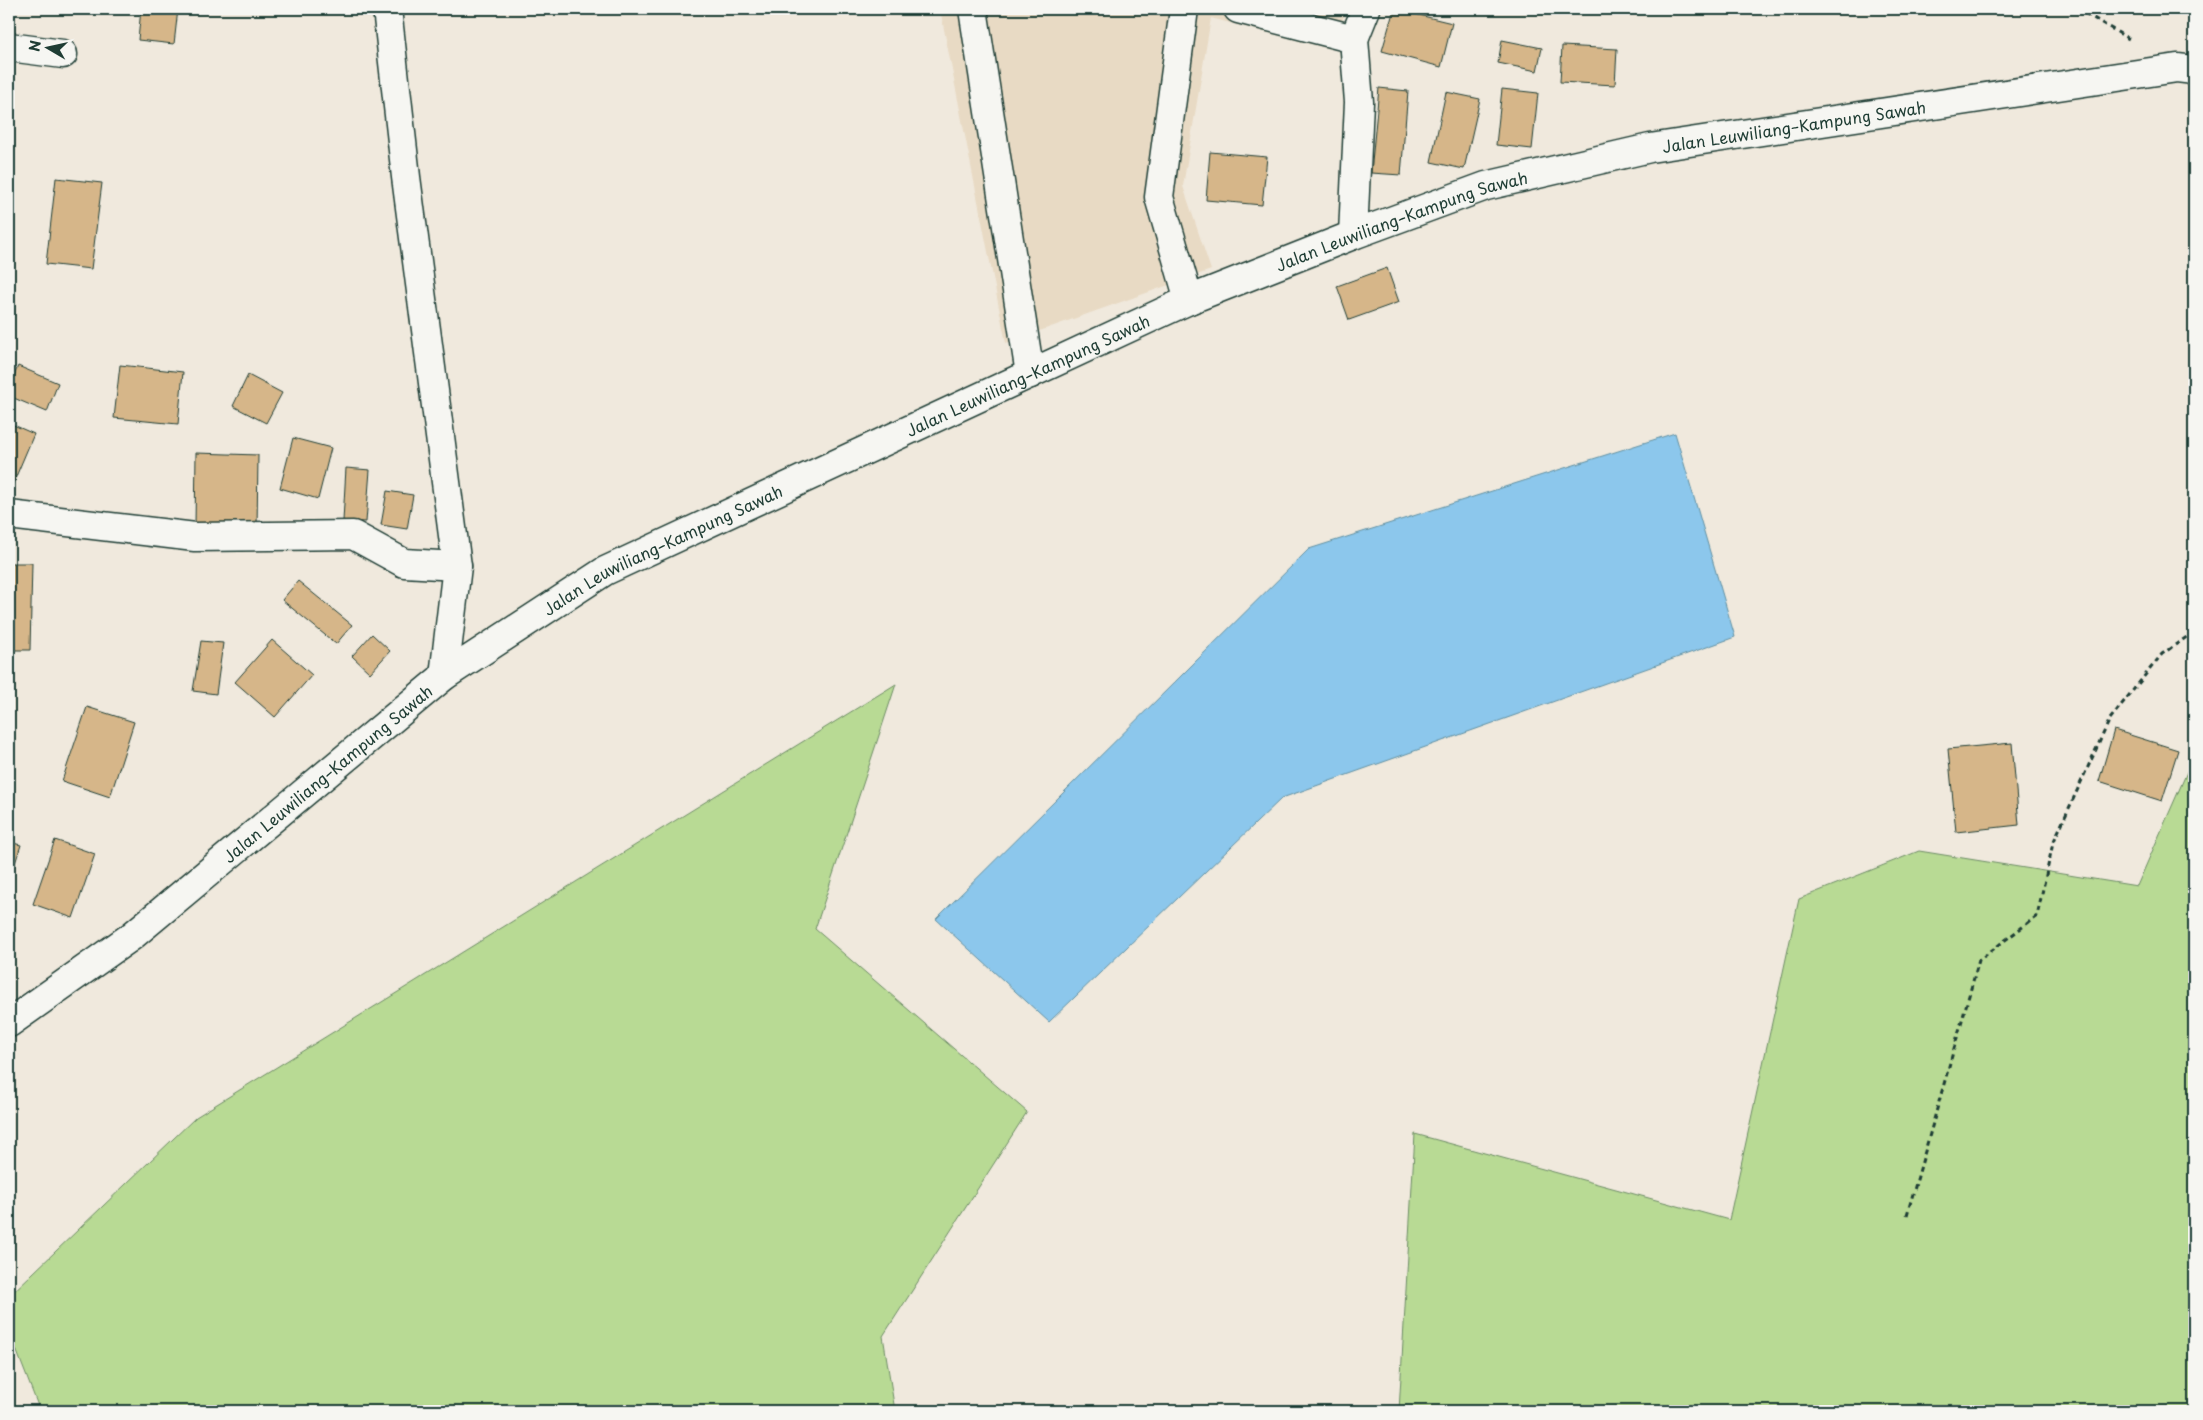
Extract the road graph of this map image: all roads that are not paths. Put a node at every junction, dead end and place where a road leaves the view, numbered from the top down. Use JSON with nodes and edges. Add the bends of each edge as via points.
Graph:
{"nodes":[{"id":1,"x":387,"y":9,"type":"edge"},
{"id":2,"x":973,"y":9,"type":"edge"},
{"id":3,"x":1184,"y":9,"type":"edge"},
{"id":4,"x":1238,"y":9,"type":"edge"},
{"id":5,"x":1366,"y":9,"type":"edge"},
{"id":6,"x":1354,"y":39,"type":"junction"},
{"id":7,"x":9,"y":47,"type":"edge"},
{"id":8,"x":63,"y":54,"type":"dead end"},
{"id":9,"x":2194,"y":70,"type":"edge"},
{"id":10,"x":1353,"y":235,"type":"junction"},
{"id":11,"x":1189,"y":300,"type":"junction"},
{"id":12,"x":1030,"y":374,"type":"junction"},
{"id":13,"x":9,"y":515,"type":"edge"},
{"id":14,"x":457,"y":566,"type":"junction"},
{"id":15,"x":444,"y":676,"type":"junction"},
{"id":16,"x":9,"y":1023,"type":"edge"}],
"edges":[{"from":1,"to":14,"type":"main road"},
{"from":2,"to":12,"type":"main road"},
{"from":3,"to":11,"type":"main road","via":[[1159,197]]},
{"from":4,"to":6,"type":"main road"},
{"from":5,"to":6,"type":"main road"},
{"from":6,"to":10,"type":"main road","via":[[1359,102]]},
{"from":7,"to":8,"type":"main road"},
{"from":9,"to":10,"type":"main road","name":"Jalan Leuwiliang–Kampung Sawah","via":[[2168,70],[1650,148],[1486,186]]},
{"from":10,"to":11,"type":"main road","name":"Jalan Leuwiliang–Kampung Sawah"},
{"from":11,"to":12,"type":"main road","name":"Jalan Leuwiliang–Kampung Sawah"},
{"from":12,"to":15,"type":"main road","name":"Jalan Leuwiliang–Kampung Sawah","via":[[605,571]]},
{"from":13,"to":14,"type":"main road","via":[[195,537],[353,535],[404,563]]},
{"from":14,"to":15,"type":"main road"},
{"from":15,"to":16,"type":"main road","name":"Jalan Leuwiliang–Kampung Sawah","via":[[132,936]]}]}
